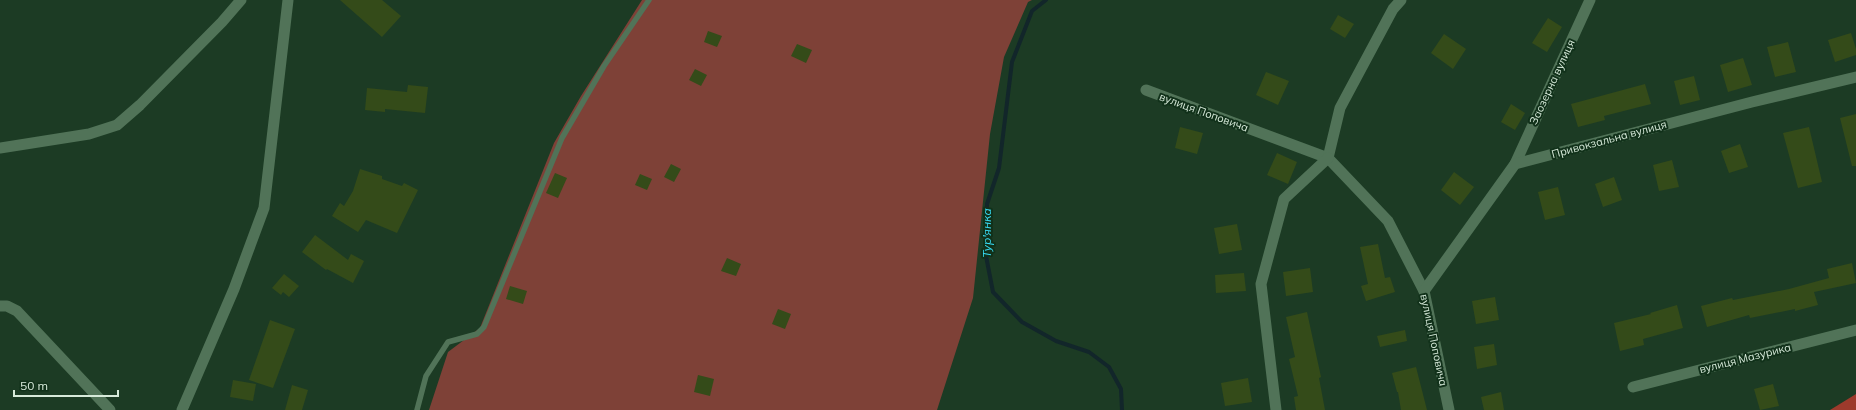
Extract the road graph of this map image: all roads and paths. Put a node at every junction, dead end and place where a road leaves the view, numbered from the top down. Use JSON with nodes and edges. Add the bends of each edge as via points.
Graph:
{"nodes":[{"id":1,"x":241,"y":0,"type":"edge"},
{"id":2,"x":288,"y":0,"type":"edge"},
{"id":3,"x":649,"y":0,"type":"edge"},
{"id":4,"x":1401,"y":0,"type":"edge"},
{"id":5,"x":1590,"y":0,"type":"edge"},
{"id":6,"x":1856,"y":77,"type":"edge"},
{"id":7,"x":1146,"y":90,"type":"dead end"},
{"id":8,"x":0,"y":148,"type":"edge"},
{"id":9,"x":1328,"y":158,"type":"junction"},
{"id":10,"x":1515,"y":164,"type":"junction"},
{"id":11,"x":1424,"y":291,"type":"junction"},
{"id":12,"x":0,"y":306,"type":"edge"},
{"id":13,"x":1856,"y":330,"type":"edge"},
{"id":14,"x":1633,"y":387,"type":"dead end"},
{"id":15,"x":110,"y":410,"type":"edge"},
{"id":16,"x":182,"y":410,"type":"edge"},
{"id":17,"x":417,"y":410,"type":"edge"},
{"id":18,"x":1276,"y":410,"type":"edge"},
{"id":19,"x":1449,"y":410,"type":"edge"}],
"edges":[{"from":1,"to":8,"type":"street","via":[[140,105],[117,125],[89,134]]},
{"from":2,"to":16,"type":"street","via":[[264,208],[234,289]]},
{"from":3,"to":17,"type":"lane","via":[[604,66],[562,138],[484,327],[477,334],[448,342],[426,376]]},
{"from":4,"to":9,"type":"street","via":[[1393,9],[1340,108]]},
{"from":5,"to":10,"type":"street","name":"Заозерна вулиця"},
{"from":6,"to":10,"type":"street","name":"Привокзальна вулиця"},
{"from":7,"to":9,"type":"street","name":"вулиця Поповича"},
{"from":9,"to":11,"type":"street","name":"вулиця Поповича","via":[[1388,221]]},
{"from":9,"to":18,"type":"street","via":[[1284,199],[1261,284]]},
{"from":10,"to":11,"type":"street"},
{"from":11,"to":19,"type":"street","name":"вулиця Поповича"},
{"from":12,"to":15,"type":"street","via":[[17,311]]},
{"from":13,"to":14,"type":"street","name":"вулиця Мазурика"}]}
